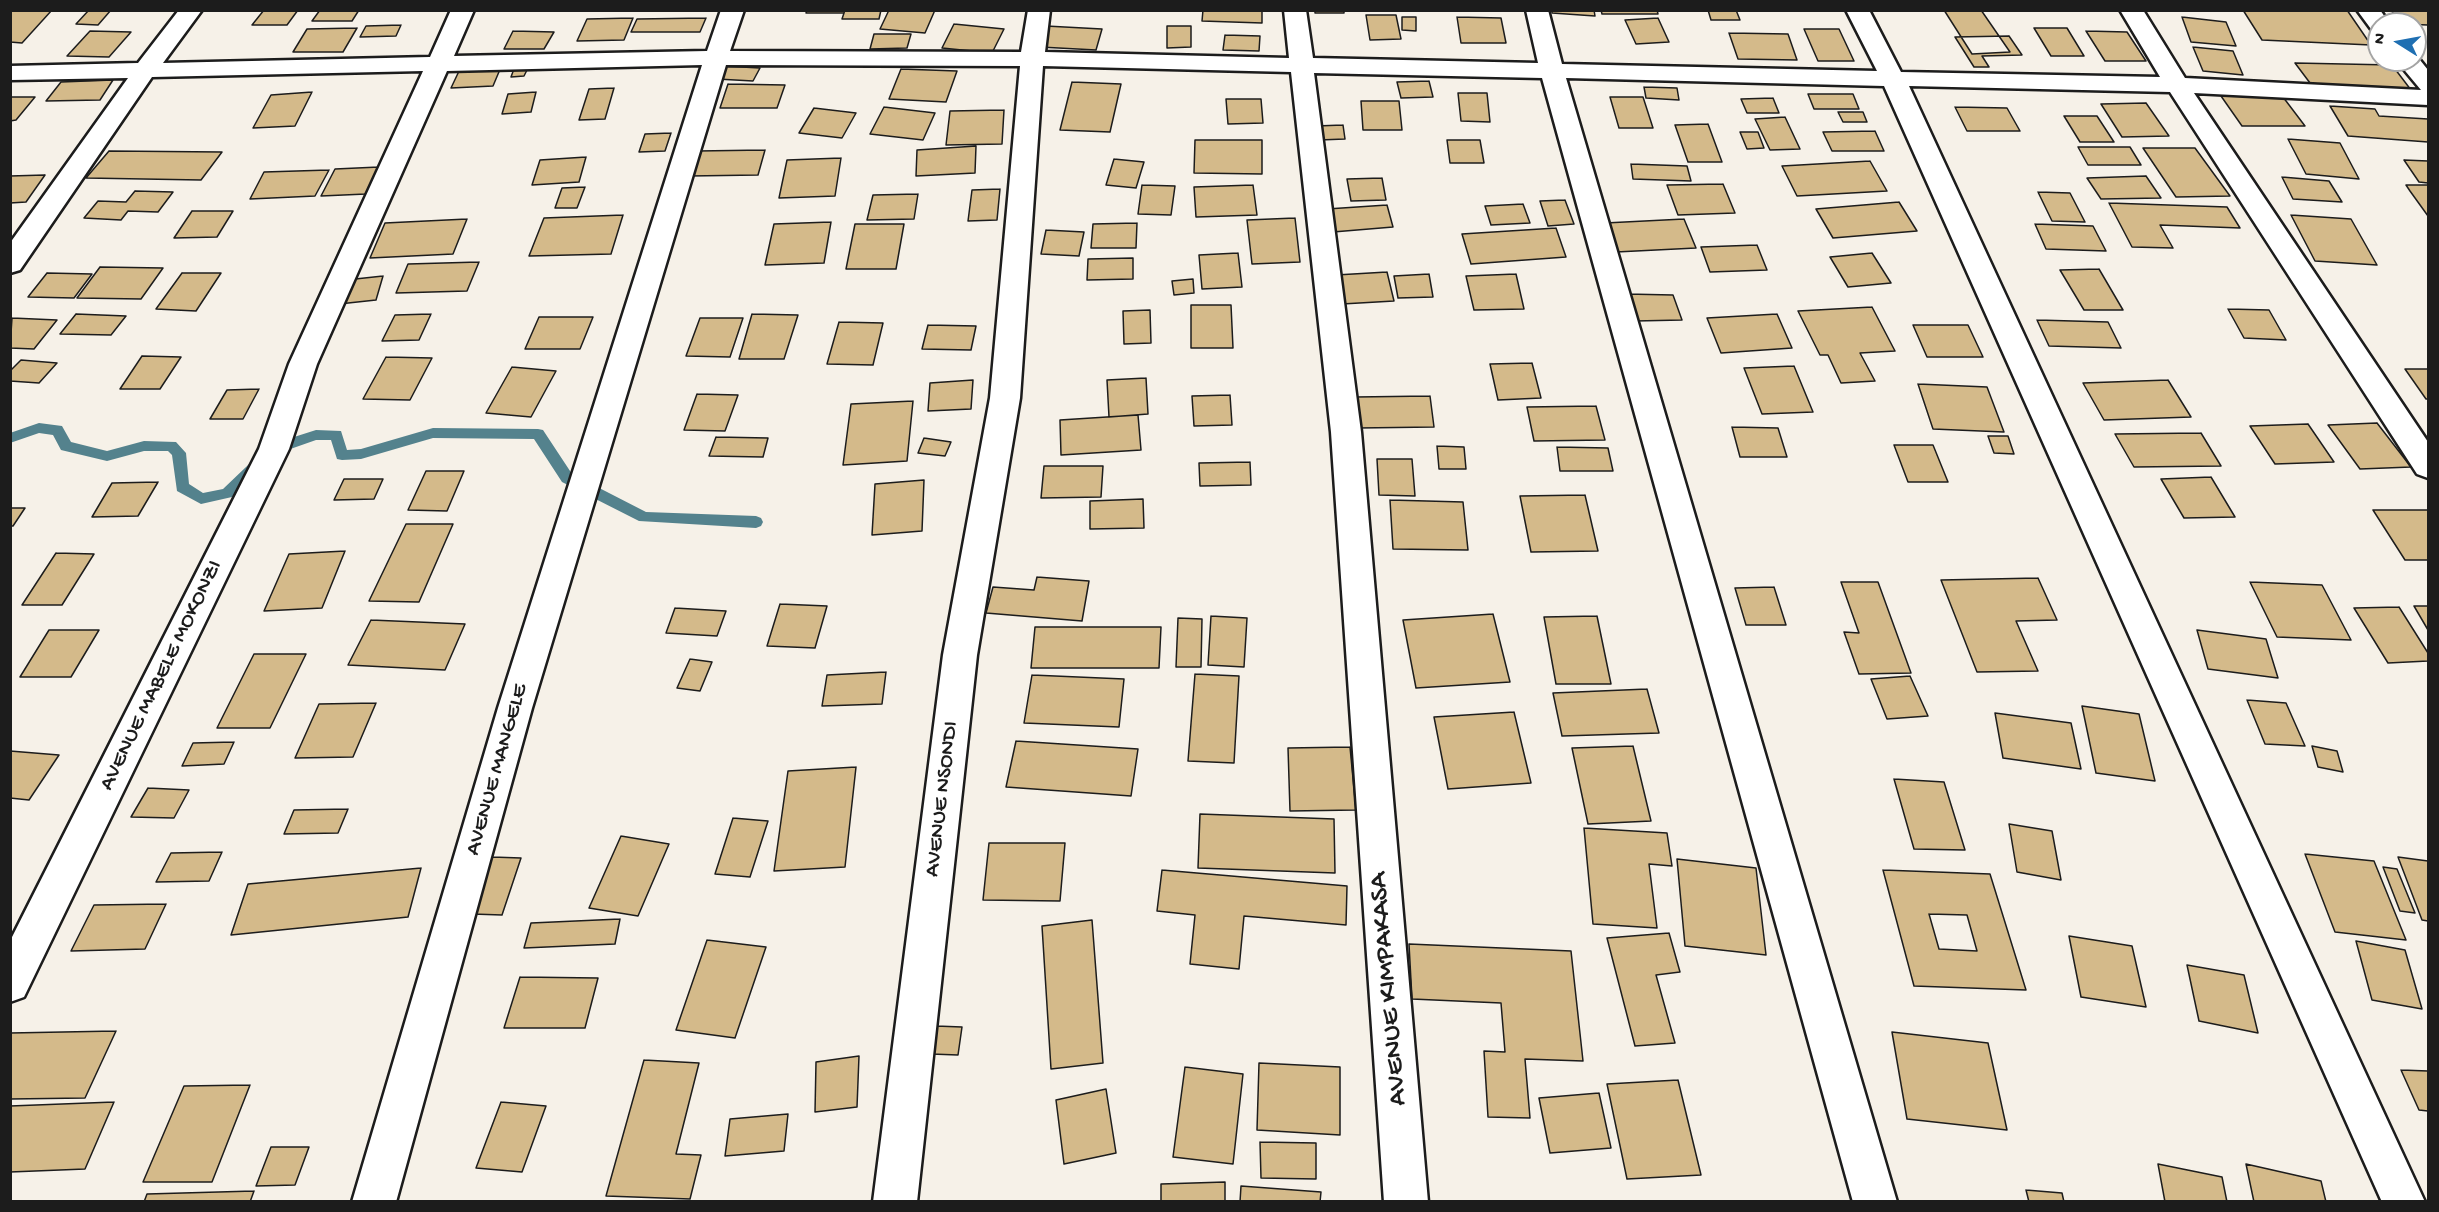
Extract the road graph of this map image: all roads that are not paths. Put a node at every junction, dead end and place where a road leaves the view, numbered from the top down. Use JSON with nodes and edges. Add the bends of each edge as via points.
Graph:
{"nodes":[{"id":1,"x":191,"y":10,"type":"edge"},
{"id":2,"x":463,"y":10,"type":"edge"},
{"id":3,"x":733,"y":10,"type":"edge"},
{"id":4,"x":1039,"y":10,"type":"edge"},
{"id":5,"x":1294,"y":10,"type":"edge"},
{"id":6,"x":1537,"y":10,"type":"edge"},
{"id":7,"x":1857,"y":10,"type":"edge"},
{"id":8,"x":2131,"y":10,"type":"edge"},
{"id":9,"x":716,"y":58,"type":"junction"},
{"id":10,"x":1032,"y":59,"type":"junction"},
{"id":11,"x":441,"y":63,"type":"junction"},
{"id":12,"x":1302,"y":65,"type":"junction"},
{"id":13,"x":1551,"y":69,"type":"junction"},
{"id":14,"x":145,"y":70,"type":"junction"},
{"id":15,"x":2418,"y":72,"type":"edge"},
{"id":16,"x":10,"y":73,"type":"edge"},
{"id":17,"x":1893,"y":78,"type":"junction"},
{"id":18,"x":2177,"y":85,"type":"junction"},
{"id":19,"x":2428,"y":85,"type":"edge"},
{"id":20,"x":2428,"y":98,"type":"edge"},
{"id":21,"x":10,"y":264,"type":"edge"},
{"id":22,"x":2428,"y":466,"type":"edge"},
{"id":23,"x":10,"y":983,"type":"edge"},
{"id":24,"x":374,"y":1202,"type":"edge"},
{"id":25,"x":895,"y":1202,"type":"edge"},
{"id":26,"x":1406,"y":1202,"type":"edge"},
{"id":27,"x":1875,"y":1202,"type":"edge"},
{"id":28,"x":2404,"y":1202,"type":"edge"}],
"edges":[{"from":1,"to":14,"type":"street"},
{"from":2,"to":11,"type":"street","name":"AVENUE MABELE MOKONZI"},
{"from":3,"to":9,"type":"street","name":"AVENUE MANGELE"},
{"from":4,"to":10,"type":"street","name":"AVENUE NSONDI"},
{"from":5,"to":12,"type":"street","name":"AVENUE KIMPAKASA"},
{"from":6,"to":13,"type":"street"},
{"from":7,"to":17,"type":"street"},
{"from":8,"to":18,"type":"street"},
{"from":9,"to":10,"type":"street"},
{"from":9,"to":11,"type":"street"},
{"from":9,"to":24,"type":"street","name":"AVENUE MANGELE","via":[[515,708]]},
{"from":10,"to":12,"type":"street"},
{"from":10,"to":25,"type":"street","name":"AVENUE NSONDI","via":[[1005,398],[960,655]]},
{"from":11,"to":14,"type":"street"},
{"from":11,"to":23,"type":"street","name":"AVENUE MABELE MOKONZI","via":[[303,364],[274,449]]},
{"from":12,"to":13,"type":"street"},
{"from":12,"to":26,"type":"street","name":"AVENUE KIMPAKASA","via":[[1346,432]]},
{"from":13,"to":17,"type":"street"},
{"from":13,"to":27,"type":"street"},
{"from":14,"to":16,"type":"street"},
{"from":14,"to":21,"type":"street"},
{"from":15,"to":19,"type":"street"},
{"from":17,"to":18,"type":"street"},
{"from":17,"to":28,"type":"street"},
{"from":18,"to":20,"type":"street"},
{"from":18,"to":22,"type":"street"}]}
